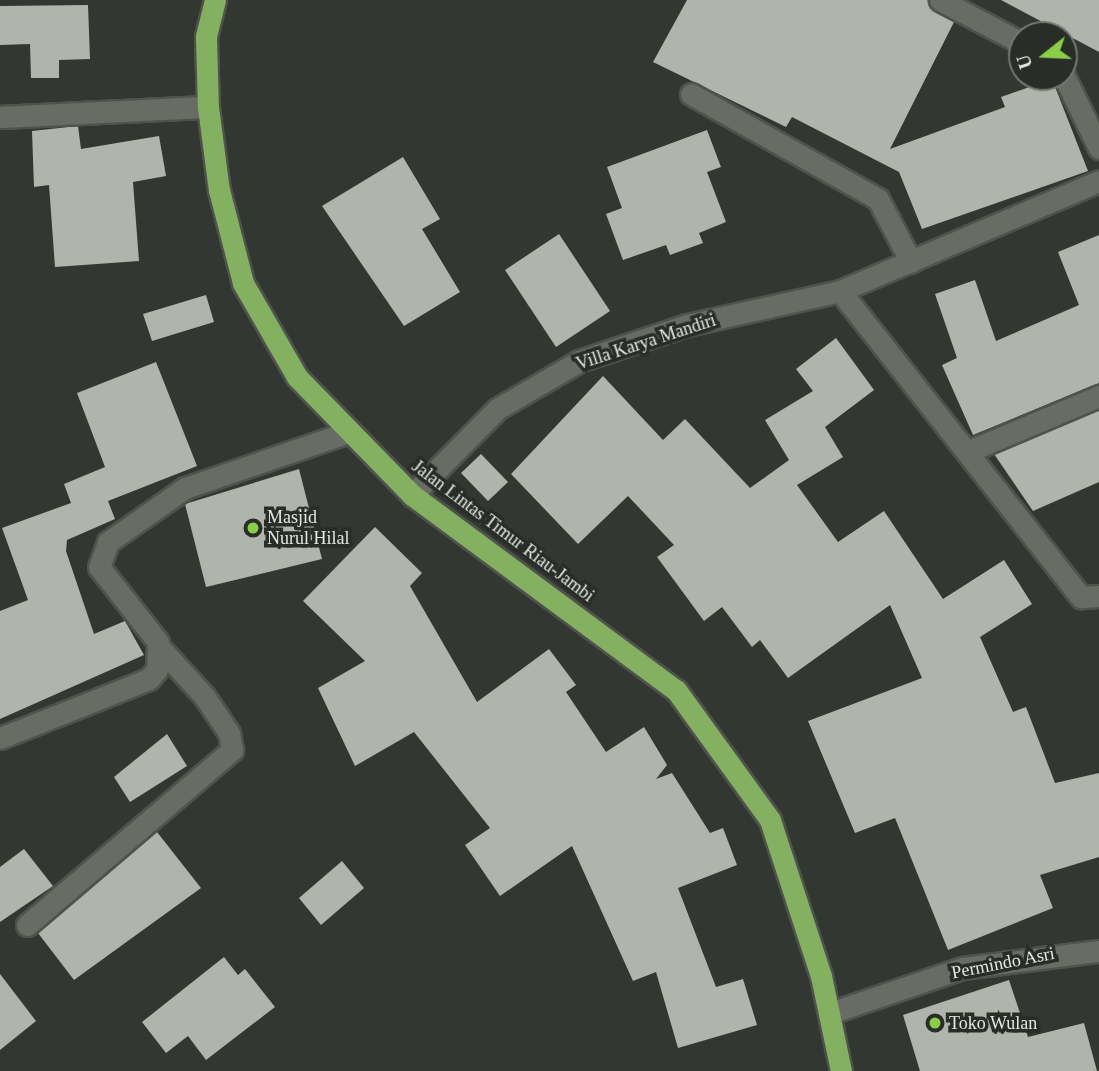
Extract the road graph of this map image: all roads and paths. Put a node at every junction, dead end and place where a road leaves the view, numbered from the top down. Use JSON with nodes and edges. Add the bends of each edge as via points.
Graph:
{"nodes":[{"id":1,"x":215,"y":0,"type":"edge"},
{"id":2,"x":940,"y":0,"type":"edge"},
{"id":3,"x":1008,"y":36,"type":"edge"},
{"id":4,"x":1071,"y":91,"type":"edge"},
{"id":5,"x":691,"y":94,"type":"dead end"},
{"id":6,"x":208,"y":107,"type":"junction"},
{"id":7,"x":0,"y":117,"type":"edge"},
{"id":8,"x":1099,"y":148,"type":"edge"},
{"id":9,"x":1099,"y":181,"type":"edge"},
{"id":10,"x":911,"y":262,"type":"junction"},
{"id":11,"x":840,"y":291,"type":"junction"},
{"id":12,"x":1099,"y":396,"type":"edge"},
{"id":13,"x":346,"y":433,"type":"junction"},
{"id":14,"x":969,"y":451,"type":"junction"},
{"id":15,"x":412,"y":495,"type":"junction"},
{"id":16,"x":1099,"y":596,"type":"edge"},
{"id":17,"x":162,"y":650,"type":"junction"},
{"id":18,"x":0,"y":738,"type":"edge"},
{"id":19,"x":27,"y":925,"type":"dead end"},
{"id":20,"x":1099,"y":951,"type":"edge"},
{"id":21,"x":830,"y":1013,"type":"junction"},
{"id":22,"x":841,"y":1071,"type":"edge"}],
"edges":[{"from":1,"to":6,"type":"highway","name":"Jalan Lintas Timur Riau-Jambi","via":[[206,37]]},
{"from":2,"to":3,"type":"street"},
{"from":4,"to":8,"type":"street"},
{"from":5,"to":10,"type":"street","via":[[878,198]]},
{"from":6,"to":7,"type":"street"},
{"from":6,"to":13,"type":"highway","name":"Jalan Lintas Timur Riau-Jambi","via":[[243,284],[297,377]]},
{"from":9,"to":10,"type":"street","name":"Villa Karya Mandiri"},
{"from":10,"to":11,"type":"street","name":"Villa Karya Mandiri"},
{"from":11,"to":14,"type":"street"},
{"from":11,"to":15,"type":"street","name":"Villa Karya Mandiri","via":[[687,325],[579,361],[497,409]]},
{"from":12,"to":14,"type":"street"},
{"from":13,"to":15,"type":"highway","name":"Jalan Lintas Timur Riau-Jambi"},
{"from":13,"to":17,"type":"street","via":[[185,488],[108,542],[99,567]]},
{"from":14,"to":16,"type":"street","via":[[1081,597]]},
{"from":15,"to":21,"type":"highway","name":"Jalan Lintas Timur Riau-Jambi","via":[[676,690],[770,820]]},
{"from":17,"to":18,"type":"street","via":[[149,679]]},
{"from":17,"to":19,"type":"street","via":[[205,697],[229,733],[232,750]]},
{"from":20,"to":21,"type":"street","name":"Permindo Asri","via":[[962,968]]},
{"from":21,"to":22,"type":"highway","name":"Jalan Lintas Timur Riau-Jambi"}]}
